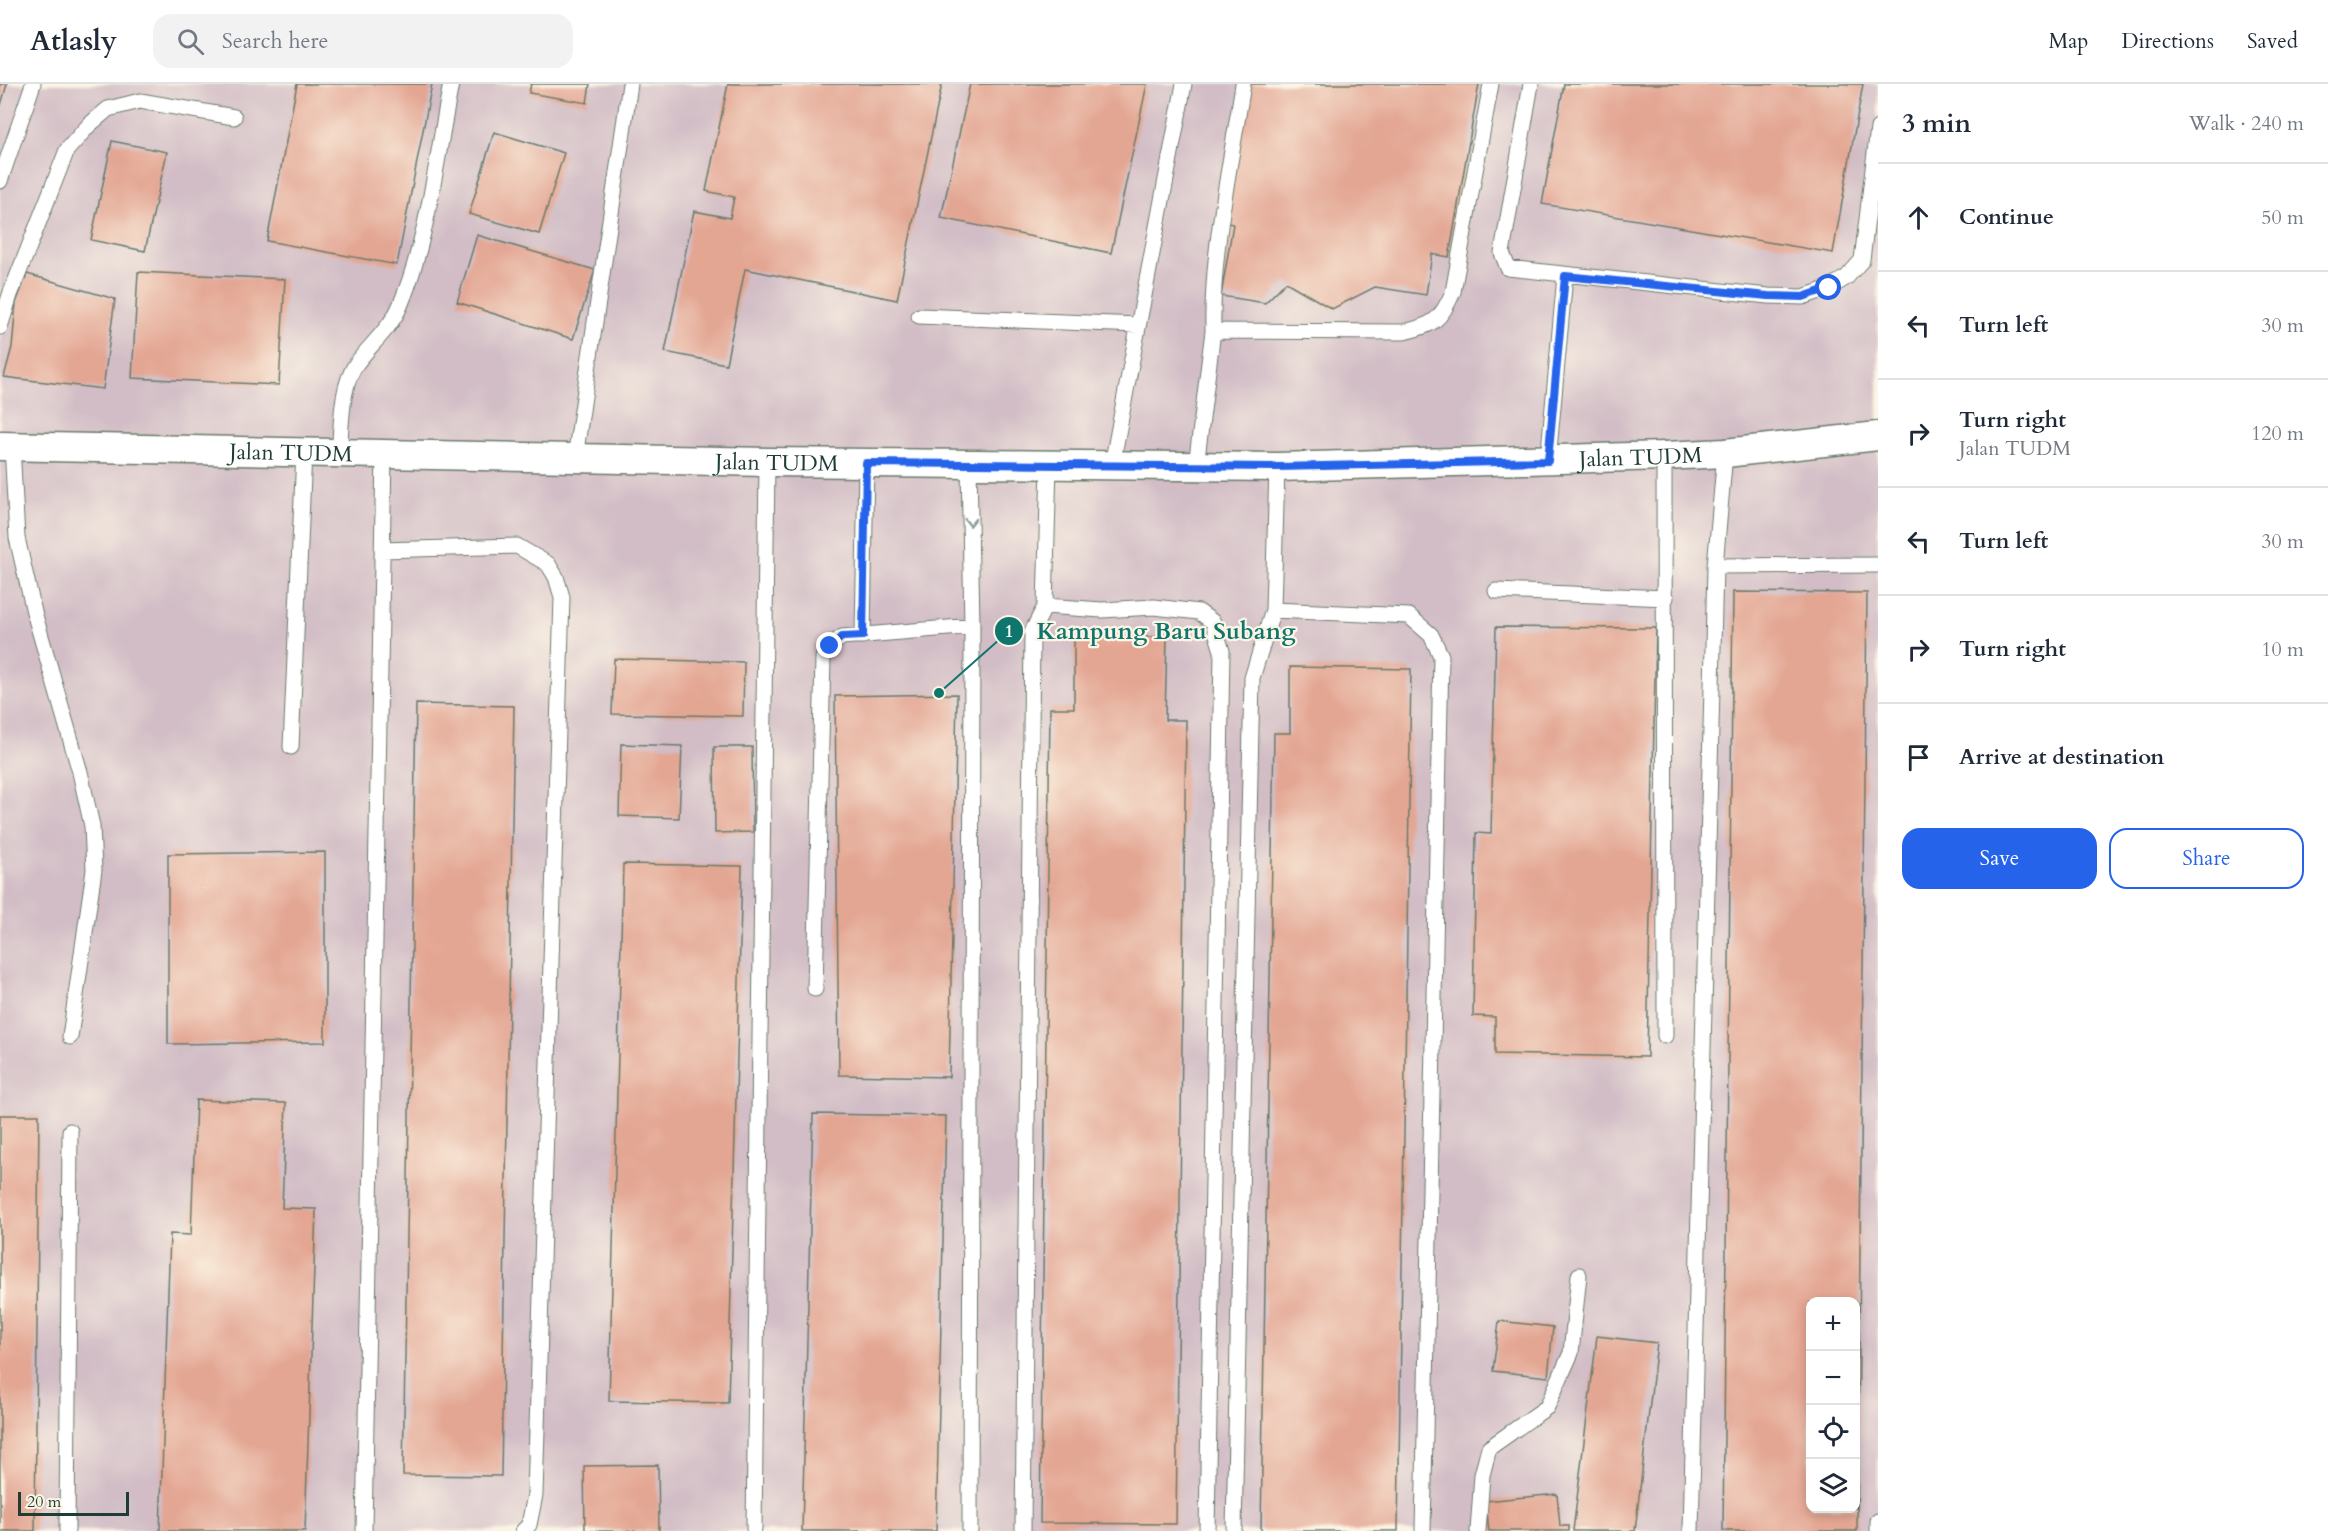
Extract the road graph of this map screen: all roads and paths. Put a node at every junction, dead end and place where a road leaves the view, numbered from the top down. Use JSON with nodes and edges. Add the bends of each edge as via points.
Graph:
{"nodes":[{"id":1,"x":33,"y":84,"type":"edge"},
{"id":2,"x":452,"y":84,"type":"edge"},
{"id":3,"x":630,"y":84,"type":"edge"},
{"id":4,"x":1184,"y":84,"type":"edge"},
{"id":5,"x":1243,"y":84,"type":"edge"},
{"id":6,"x":1491,"y":84,"type":"edge"},
{"id":7,"x":1531,"y":84,"type":"edge"},
{"id":8,"x":234,"y":117,"type":"dead end"},
{"id":9,"x":1878,"y":128,"type":"edge"},
{"id":10,"x":0,"y":181,"type":"edge"},
{"id":11,"x":1565,"y":276,"type":"junction"},
{"id":12,"x":919,"y":316,"type":"dead end"},
{"id":13,"x":1138,"y":325,"type":"junction"},
{"id":14,"x":0,"y":327,"type":"edge"},
{"id":15,"x":1214,"y":331,"type":"junction"},
{"id":16,"x":1878,"y":436,"type":"edge"},
{"id":17,"x":6,"y":446,"type":"edge"},
{"id":18,"x":304,"y":453,"type":"junction"},
{"id":19,"x":339,"y":453,"type":"junction"},
{"id":20,"x":1725,"y":453,"type":"junction"},
{"id":21,"x":384,"y":454,"type":"junction"},
{"id":22,"x":1664,"y":456,"type":"junction"},
{"id":23,"x":575,"y":458,"type":"junction"},
{"id":24,"x":1548,"y":461,"type":"junction"},
{"id":25,"x":767,"y":462,"type":"junction"},
{"id":26,"x":866,"y":463,"type":"junction"},
{"id":27,"x":969,"y":463,"type":"junction"},
{"id":28,"x":1049,"y":465,"type":"junction"},
{"id":29,"x":1112,"y":465,"type":"junction"},
{"id":30,"x":1196,"y":466,"type":"junction"},
{"id":31,"x":1277,"y":467,"type":"junction"},
{"id":32,"x":382,"y":550,"type":"junction"},
{"id":33,"x":1878,"y":565,"type":"edge"},
{"id":34,"x":1715,"y":566,"type":"junction"},
{"id":35,"x":1497,"y":591,"type":"dead end"},
{"id":36,"x":1666,"y":598,"type":"junction"},
{"id":37,"x":1045,"y":606,"type":"junction"},
{"id":38,"x":1273,"y":610,"type":"junction"},
{"id":39,"x":972,"y":626,"type":"junction"},
{"id":40,"x":863,"y":636,"type":"junction"},
{"id":41,"x":291,"y":747,"type":"dead end"},
{"id":42,"x":815,"y":989,"type":"dead end"},
{"id":43,"x":1665,"y":1036,"type":"dead end"},
{"id":44,"x":70,"y":1037,"type":"dead end"},
{"id":45,"x":70,"y":1131,"type":"dead end"},
{"id":46,"x":1579,"y":1275,"type":"dead end"},
{"id":47,"x":1878,"y":1521,"type":"edge"},
{"id":48,"x":754,"y":1529,"type":"dead end"},
{"id":49,"x":67,"y":1531,"type":"edge"},
{"id":50,"x":364,"y":1531,"type":"edge"},
{"id":51,"x":524,"y":1531,"type":"edge"},
{"id":52,"x":970,"y":1531,"type":"edge"},
{"id":53,"x":1023,"y":1531,"type":"edge"},
{"id":54,"x":1207,"y":1531,"type":"edge"},
{"id":55,"x":1234,"y":1531,"type":"edge"},
{"id":56,"x":1423,"y":1531,"type":"edge"},
{"id":57,"x":1478,"y":1531,"type":"edge"},
{"id":58,"x":1691,"y":1531,"type":"edge"},
{"id":59,"x":1878,"y":1531,"type":"edge"}],
"edges":[{"from":1,"to":10,"type":"lane"},
{"from":2,"to":19,"type":"lane","via":[[417,257],[399,308],[354,367],[344,398]]},
{"from":3,"to":23,"type":"lane"},
{"from":4,"to":13,"type":"lane"},
{"from":5,"to":15,"type":"lane","via":[[1218,254]]},
{"from":6,"to":15,"type":"lane","via":[[1453,292],[1444,312],[1429,327],[1404,332]]},
{"from":7,"to":11,"type":"lane","via":[[1502,253],[1508,268]]},
{"from":8,"to":14,"type":"lane","via":[[140,101],[108,109],[89,125],[67,150]]},
{"from":9,"to":11,"type":"lane","via":[[1862,260],[1847,277],[1829,288],[1803,297],[1768,296]]},
{"from":11,"to":24,"type":"lane"},
{"from":12,"to":13,"type":"lane"},
{"from":13,"to":29,"type":"lane"},
{"from":15,"to":30,"type":"lane"},
{"from":16,"to":20,"type":"street","name":"Jalan TUDM"},
{"from":17,"to":18,"type":"street","name":"Jalan TUDM"},
{"from":17,"to":44,"type":"lane","via":[[17,538],[92,826],[94,870]]},
{"from":18,"to":19,"type":"street","name":"Jalan TUDM"},
{"from":18,"to":41,"type":"lane"},
{"from":19,"to":21,"type":"street","name":"Jalan TUDM"},
{"from":20,"to":22,"type":"street","name":"Jalan TUDM"},
{"from":20,"to":34,"type":"lane"},
{"from":21,"to":23,"type":"street","name":"Jalan TUDM"},
{"from":21,"to":32,"type":"lane"},
{"from":22,"to":24,"type":"street","name":"Jalan TUDM"},
{"from":22,"to":36,"type":"lane"},
{"from":23,"to":25,"type":"street","name":"Jalan TUDM"},
{"from":24,"to":31,"type":"street","name":"Jalan TUDM"},
{"from":25,"to":26,"type":"street","name":"Jalan TUDM"},
{"from":25,"to":48,"type":"lane"},
{"from":26,"to":27,"type":"street","name":"Jalan TUDM"},
{"from":26,"to":40,"type":"lane"},
{"from":27,"to":28,"type":"street","name":"Jalan TUDM"},
{"from":27,"to":39,"type":"lane","one_way":true},
{"from":28,"to":29,"type":"street","name":"Jalan TUDM"},
{"from":28,"to":37,"type":"lane"},
{"from":29,"to":30,"type":"street","name":"Jalan TUDM"},
{"from":30,"to":31,"type":"street","name":"Jalan TUDM"},
{"from":31,"to":38,"type":"lane"},
{"from":32,"to":50,"type":"lane"},
{"from":32,"to":51,"type":"lane","via":[[517,546],[548,564],[562,597],[535,1495],[529,1525]]},
{"from":33,"to":34,"type":"lane"},
{"from":34,"to":58,"type":"lane"},
{"from":35,"to":36,"type":"lane"},
{"from":36,"to":43,"type":"lane"},
{"from":37,"to":53,"type":"lane","via":[[1032,632]]},
{"from":37,"to":54,"type":"lane","via":[[1102,610],[1154,607],[1199,612],[1213,622],[1222,651]]},
{"from":38,"to":55,"type":"lane","via":[[1252,678]]},
{"from":38,"to":56,"type":"lane","via":[[1409,616],[1431,635],[1441,656]]},
{"from":39,"to":40,"type":"lane"},
{"from":39,"to":52,"type":"lane"},
{"from":40,"to":42,"type":"lane","via":[[842,637],[823,658]]},
{"from":45,"to":49,"type":"lane"},
{"from":46,"to":57,"type":"lane","via":[[1571,1353],[1547,1407],[1489,1448],[1482,1475]]},
{"from":47,"to":59,"type":"lane"}]}
